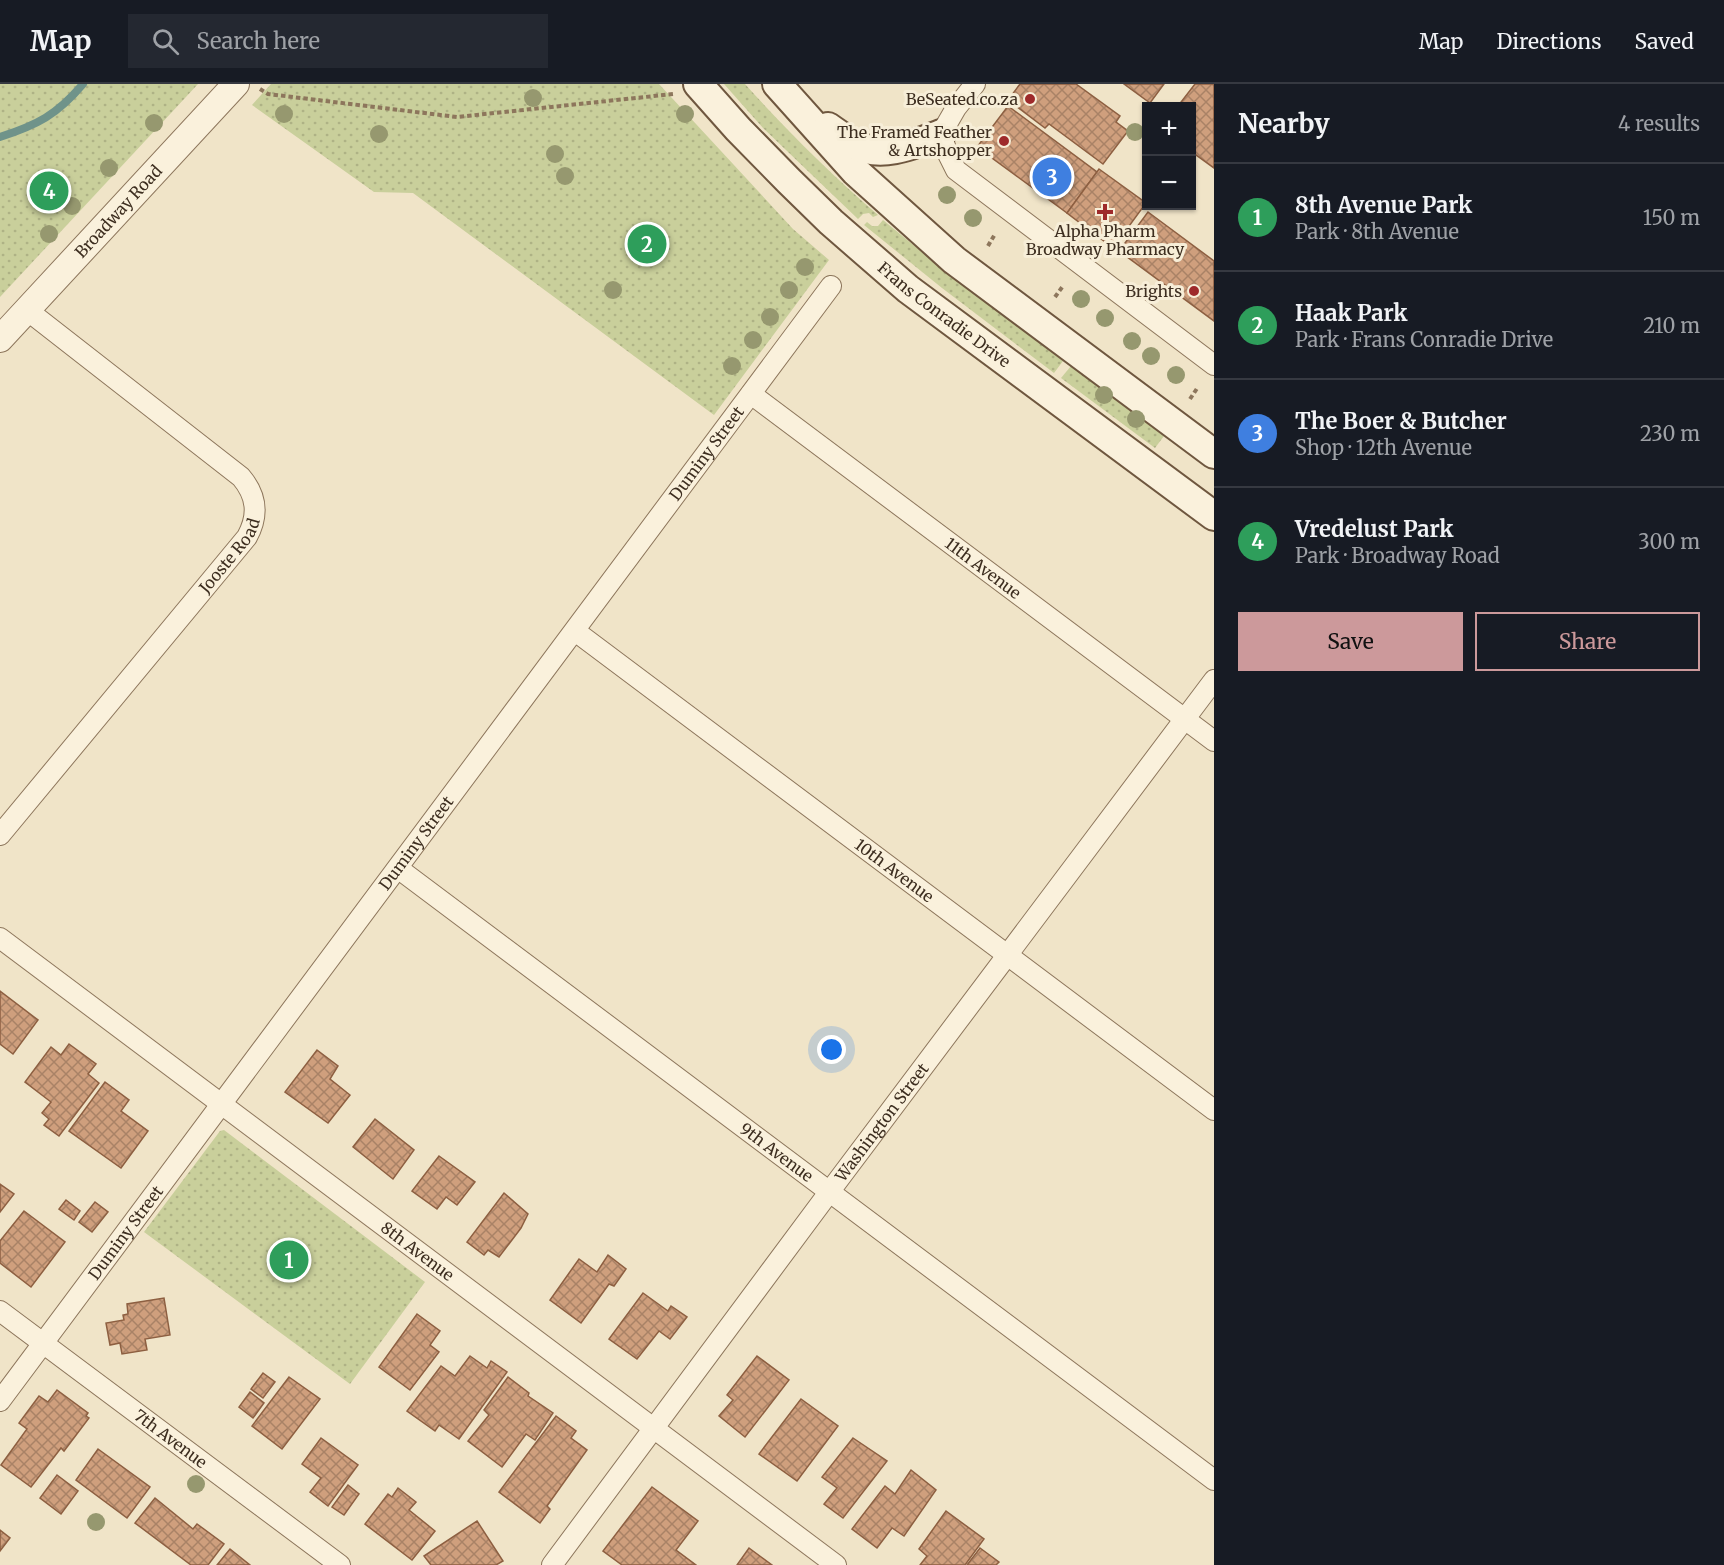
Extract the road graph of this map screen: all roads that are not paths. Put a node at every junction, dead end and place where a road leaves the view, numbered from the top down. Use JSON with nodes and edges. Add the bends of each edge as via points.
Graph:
{"nodes":[{"id":1,"x":777,"y":84,"type":"edge"},
{"id":2,"x":975,"y":84,"type":"edge"},
{"id":3,"x":248,"y":87,"type":"edge"},
{"id":4,"x":686,"y":89,"type":"edge"},
{"id":5,"x":798,"y":108,"type":"junction"},
{"id":6,"x":941,"y":134,"type":"junction"},
{"id":7,"x":831,"y":286,"type":"dead end"},
{"id":8,"x":27,"y":310,"type":"junction"},
{"id":9,"x":0,"y":339,"type":"edge"},
{"id":10,"x":1214,"y":365,"type":"edge"},
{"id":11,"x":752,"y":394,"type":"junction"},
{"id":12,"x":1214,"y":454,"type":"edge"},
{"id":13,"x":1214,"y":516,"type":"edge"},
{"id":14,"x":575,"y":631,"type":"junction"},
{"id":15,"x":1214,"y":680,"type":"edge"},
{"id":16,"x":1184,"y":719,"type":"junction"},
{"id":17,"x":1214,"y":741,"type":"edge"},
{"id":18,"x":0,"y":835,"type":"edge"},
{"id":19,"x":399,"y":869,"type":"junction"},
{"id":20,"x":0,"y":938,"type":"edge"},
{"id":21,"x":1008,"y":956,"type":"junction"},
{"id":22,"x":220,"y":1105,"type":"junction"},
{"id":23,"x":1214,"y":1110,"type":"edge"},
{"id":24,"x":830,"y":1191,"type":"junction"},
{"id":25,"x":0,"y":1311,"type":"edge"},
{"id":26,"x":43,"y":1344,"type":"junction"},
{"id":27,"x":0,"y":1401,"type":"edge"},
{"id":28,"x":655,"y":1429,"type":"junction"},
{"id":29,"x":1214,"y":1480,"type":"edge"},
{"id":30,"x":340,"y":1565,"type":"edge"},
{"id":31,"x":552,"y":1565,"type":"edge"},
{"id":32,"x":836,"y":1565,"type":"edge"}],
"edges":[{"from":1,"to":5,"type":"main road"},
{"from":2,"to":6,"type":"street"},
{"from":3,"to":8,"type":"street","name":"Broadway Road"},
{"from":4,"to":13,"type":"main road","name":"Frans Conradie Drive","via":[[738,129],[831,222],[908,289]]},
{"from":5,"to":6,"type":"main road","via":[[857,146],[874,150],[904,148]]},
{"from":5,"to":12,"type":"main road","via":[[855,171],[954,260]]},
{"from":6,"to":10,"type":"street","via":[[956,170]]},
{"from":7,"to":11,"type":"street","name":"Duminy Street"},
{"from":8,"to":9,"type":"street","name":"Broadway Road"},
{"from":8,"to":18,"type":"street","name":"Jooste Road","via":[[241,477],[254,496],[255,518],[247,537]]},
{"from":11,"to":14,"type":"street","name":"Duminy Street"},
{"from":11,"to":16,"type":"street","name":"11th Avenue"},
{"from":14,"to":19,"type":"street","name":"Duminy Street"},
{"from":14,"to":21,"type":"street","name":"10th Avenue"},
{"from":15,"to":16,"type":"street","name":"Washington Street"},
{"from":16,"to":17,"type":"street","name":"11th Avenue"},
{"from":16,"to":21,"type":"street","name":"Washington Street"},
{"from":19,"to":22,"type":"street","name":"Duminy Street"},
{"from":19,"to":24,"type":"street","name":"9th Avenue"},
{"from":20,"to":22,"type":"street","name":"8th Avenue"},
{"from":21,"to":23,"type":"street","name":"10th Avenue"},
{"from":21,"to":24,"type":"street","name":"Washington Street"},
{"from":22,"to":26,"type":"street","name":"Duminy Street"},
{"from":22,"to":28,"type":"street","name":"8th Avenue"},
{"from":24,"to":28,"type":"street","name":"Washington Street"},
{"from":24,"to":29,"type":"street","name":"9th Avenue"},
{"from":25,"to":26,"type":"street","name":"7th Avenue"},
{"from":26,"to":27,"type":"street","name":"Duminy Street"},
{"from":26,"to":30,"type":"street","name":"7th Avenue"},
{"from":28,"to":31,"type":"street","name":"Washington Street"},
{"from":28,"to":32,"type":"street","name":"8th Avenue"}]}
